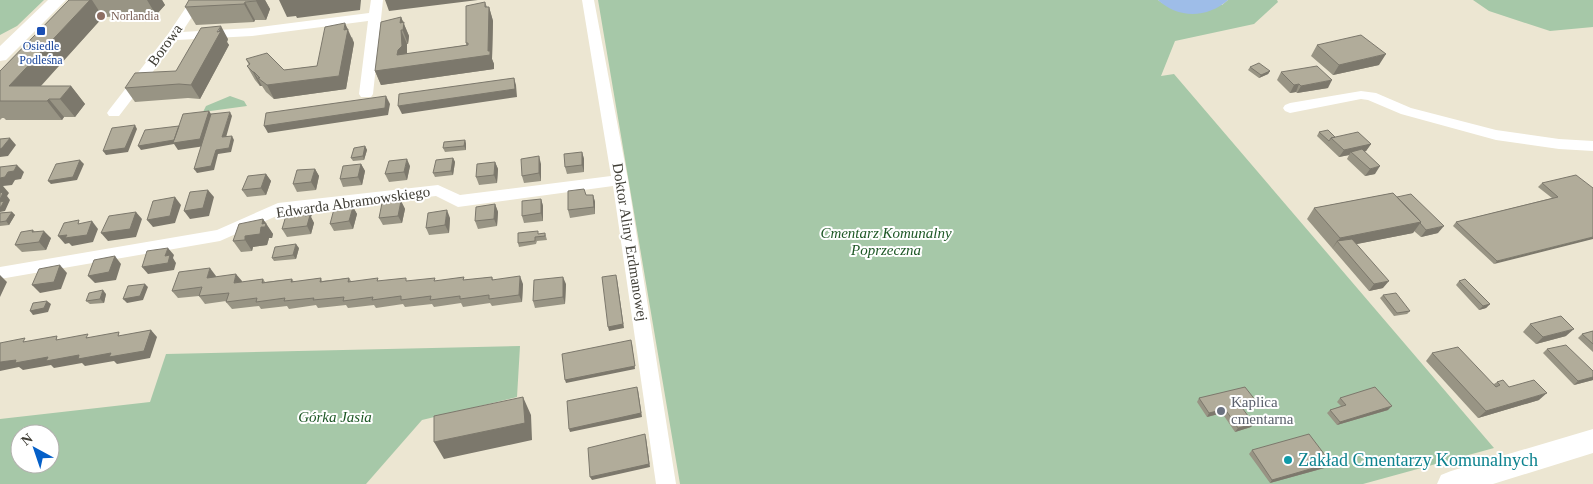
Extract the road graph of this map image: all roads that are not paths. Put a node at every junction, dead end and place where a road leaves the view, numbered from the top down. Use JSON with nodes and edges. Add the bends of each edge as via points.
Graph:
{"nodes":[{"id":1,"x":58,"y":0,"type":"edge"},
{"id":2,"x":197,"y":0,"type":"edge"},
{"id":3,"x":377,"y":0,"type":"edge"},
{"id":4,"x":588,"y":0,"type":"edge"},
{"id":5,"x":375,"y":16,"type":"junction"},
{"id":6,"x":173,"y":36,"type":"junction"},
{"id":7,"x":0,"y":56,"type":"edge"},
{"id":8,"x":366,"y":94,"type":"dead end"},
{"id":9,"x":1290,"y":108,"type":"dead end"},
{"id":10,"x":114,"y":113,"type":"dead end"},
{"id":11,"x":1593,"y":146,"type":"edge"},
{"id":12,"x":620,"y":180,"type":"junction"},
{"id":13,"x":0,"y":273,"type":"edge"},
{"id":14,"x":1593,"y":441,"type":"edge"},
{"id":15,"x":666,"y":484,"type":"edge"},
{"id":16,"x":1451,"y":484,"type":"edge"}],
"edges":[{"from":1,"to":7,"type":"street"},
{"from":2,"to":6,"type":"street","name":"Borowa"},
{"from":3,"to":5,"type":"street"},
{"from":4,"to":12,"type":"street","name":"Doktor Aliny Erdmanowej"},
{"from":5,"to":6,"type":"street","via":[[252,32]]},
{"from":5,"to":8,"type":"street"},
{"from":6,"to":10,"type":"street","name":"Borowa"},
{"from":9,"to":11,"type":"street","via":[[1360,95],[1371,96],[1406,111],[1496,135]]},
{"from":12,"to":13,"type":"street","name":"Edwarda Abramowskiego","via":[[458,201],[438,190],[278,209],[220,235]]},
{"from":12,"to":15,"type":"street","name":"Doktor Aliny Erdmanowej"},
{"from":14,"to":16,"type":"street"}]}
